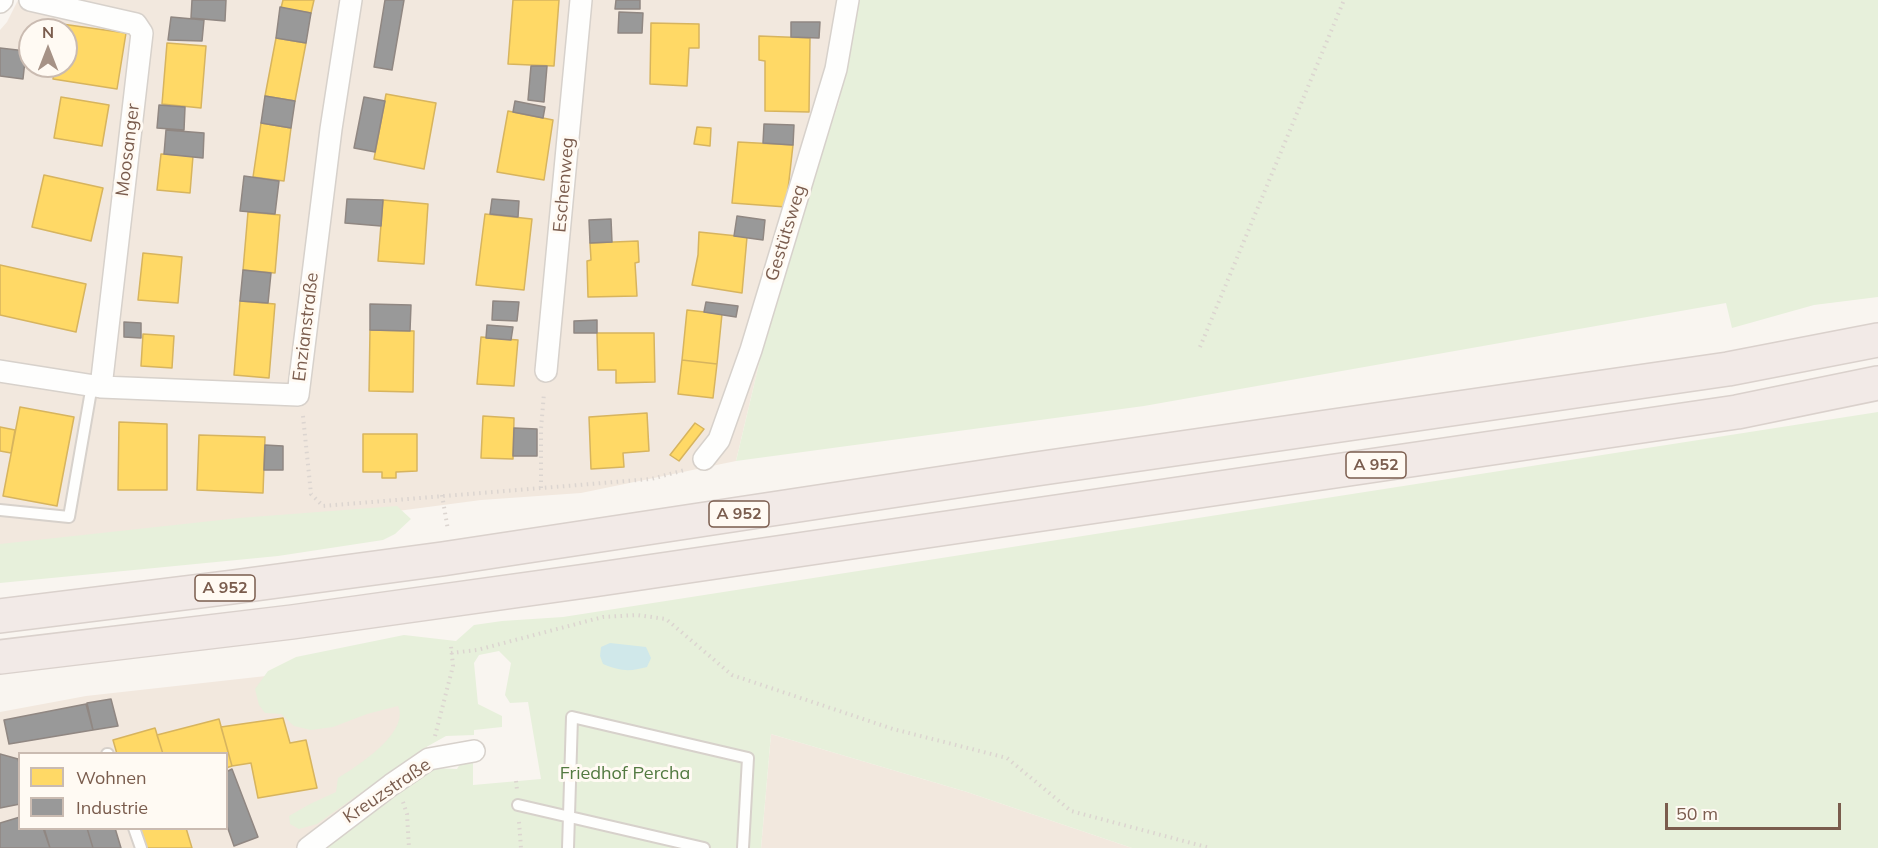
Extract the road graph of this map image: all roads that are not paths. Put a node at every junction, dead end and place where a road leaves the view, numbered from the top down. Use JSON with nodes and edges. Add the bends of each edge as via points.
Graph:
{"nodes":[{"id":1,"x":30,"y":0,"type":"edge"},
{"id":2,"x":351,"y":0,"type":"edge"},
{"id":3,"x":581,"y":0,"type":"edge"},
{"id":4,"x":848,"y":0,"type":"edge"},
{"id":5,"x":1878,"y":340,"type":"edge"},
{"id":6,"x":0,"y":371,"type":"edge"},
{"id":7,"x":546,"y":371,"type":"road end"},
{"id":8,"x":1878,"y":383,"type":"edge"},
{"id":9,"x":97,"y":386,"type":"junction"},
{"id":10,"x":704,"y":459,"type":"road end"},
{"id":11,"x":0,"y":510,"type":"edge"},
{"id":12,"x":0,"y":616,"type":"edge"},
{"id":13,"x":0,"y":657,"type":"edge"},
{"id":14,"x":474,"y":752,"type":"dead end"},
{"id":15,"x":518,"y":805,"type":"dead end"},
{"id":16,"x":567,"y":817,"type":"junction"},
{"id":17,"x":135,"y":830,"type":"edge"},
{"id":18,"x":310,"y":847,"type":"edge"},
{"id":19,"x":141,"y":848,"type":"edge"},
{"id":20,"x":568,"y":848,"type":"edge"},
{"id":21,"x":704,"y":848,"type":"edge"},
{"id":22,"x":743,"y":848,"type":"edge"}],
"edges":[{"from":1,"to":9,"type":"street","name":"Moosanger","via":[[136,24],[142,33]]},
{"from":2,"to":9,"type":"street","name":"Enzianstraße","via":[[330,129],[298,394]]},
{"from":3,"to":7,"type":"street","name":"Eschenweg"},
{"from":4,"to":10,"type":"street","name":"Gestütsweg","via":[[836,69],[751,350],[719,440]]},
{"from":5,"to":12,"type":"highway","number":"A 952","via":[[1728,369],[442,559]]},
{"from":6,"to":9,"type":"street","name":"Enzianstraße"},
{"from":8,"to":13,"type":"highway","number":"A 952","via":[[1737,412],[861,541],[303,620]]},
{"from":9,"to":11,"type":"lane","via":[[69,517]]},
{"from":14,"to":18,"type":"street","name":"Kreuzstraße","via":[[429,759]]},
{"from":15,"to":16,"type":"lane"},
{"from":16,"to":20,"type":"lane"},
{"from":16,"to":21,"type":"lane"},
{"from":16,"to":22,"type":"lane","via":[[572,717],[748,758]]},
{"from":17,"to":19,"type":"lane"}]}
